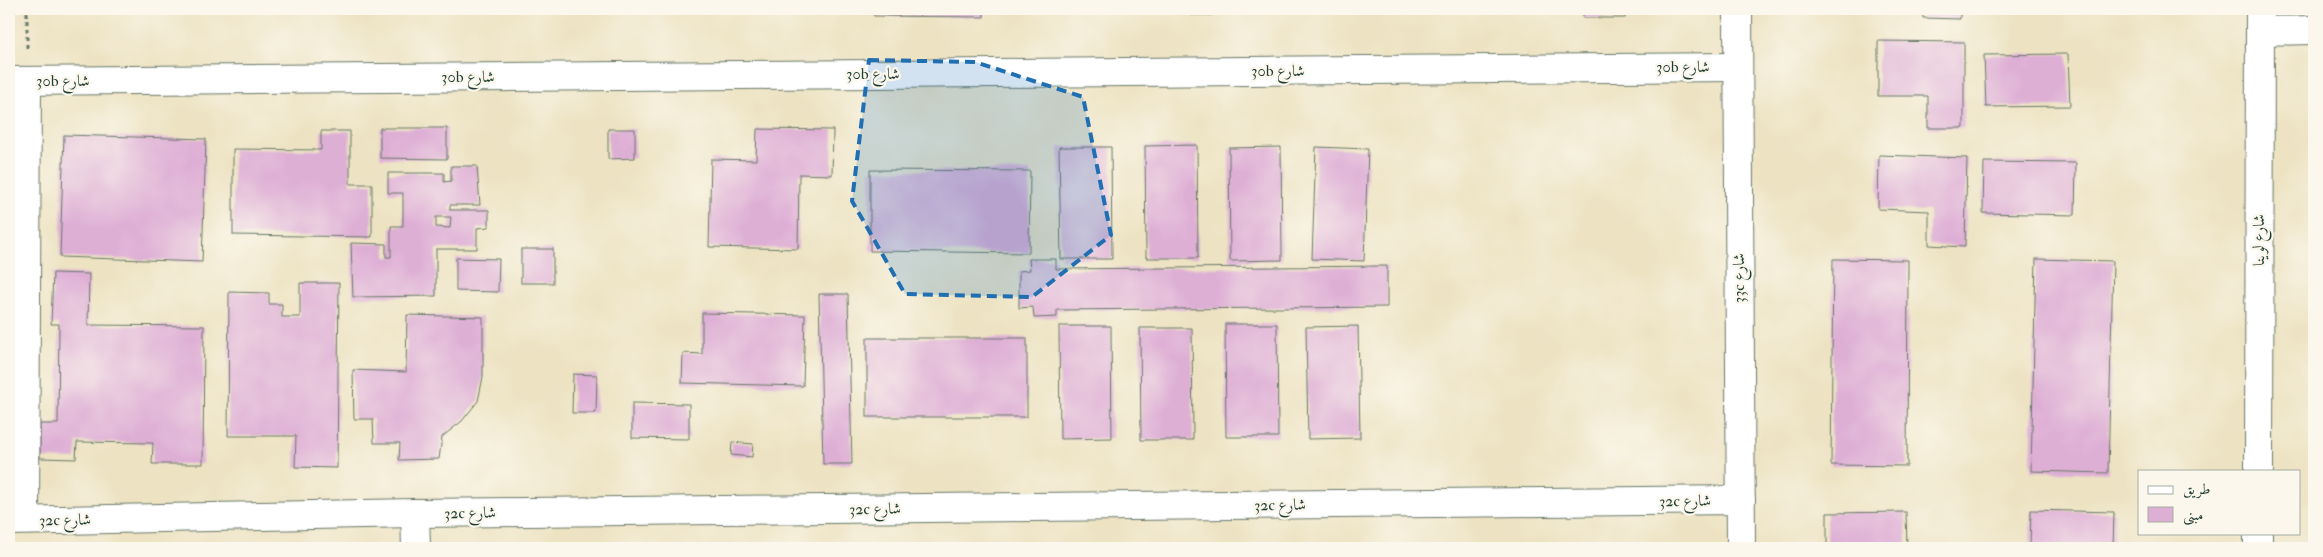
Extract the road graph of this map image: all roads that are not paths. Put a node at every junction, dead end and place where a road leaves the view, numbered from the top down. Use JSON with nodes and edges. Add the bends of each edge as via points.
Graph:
{"nodes":[{"id":1,"x":1738,"y":9,"type":"edge"},
{"id":2,"x":2260,"y":20,"type":"edge"},
{"id":3,"x":2314,"y":30,"type":"edge"},
{"id":4,"x":1738,"y":67,"type":"junction"},
{"id":5,"x":18,"y":81,"type":"edge"},
{"id":6,"x":2258,"y":470,"type":"edge"},
{"id":7,"x":1741,"y":500,"type":"junction"},
{"id":8,"x":415,"y":514,"type":"junction"},
{"id":9,"x":17,"y":521,"type":"edge"},
{"id":10,"x":2258,"y":534,"type":"edge"},
{"id":11,"x":416,"y":548,"type":"edge"},
{"id":12,"x":1741,"y":548,"type":"edge"},
{"id":13,"x":2258,"y":548,"type":"edge"}],
"edges":[{"from":1,"to":4,"type":"street","name":"33c شارع"},
{"from":2,"to":3,"type":"street"},
{"from":2,"to":6,"type":"street","name":"شارع لوينا"},
{"from":4,"to":5,"type":"street","name":"30b شارع"},
{"from":4,"to":7,"type":"street","name":"33c شارع"},
{"from":5,"to":9,"type":"street"},
{"from":7,"to":8,"type":"street","name":"32c شارع"},
{"from":7,"to":12,"type":"street","name":"33c شارع"},
{"from":8,"to":9,"type":"street","name":"32c شارع"},
{"from":8,"to":11,"type":"street"},
{"from":10,"to":13,"type":"street"}]}
